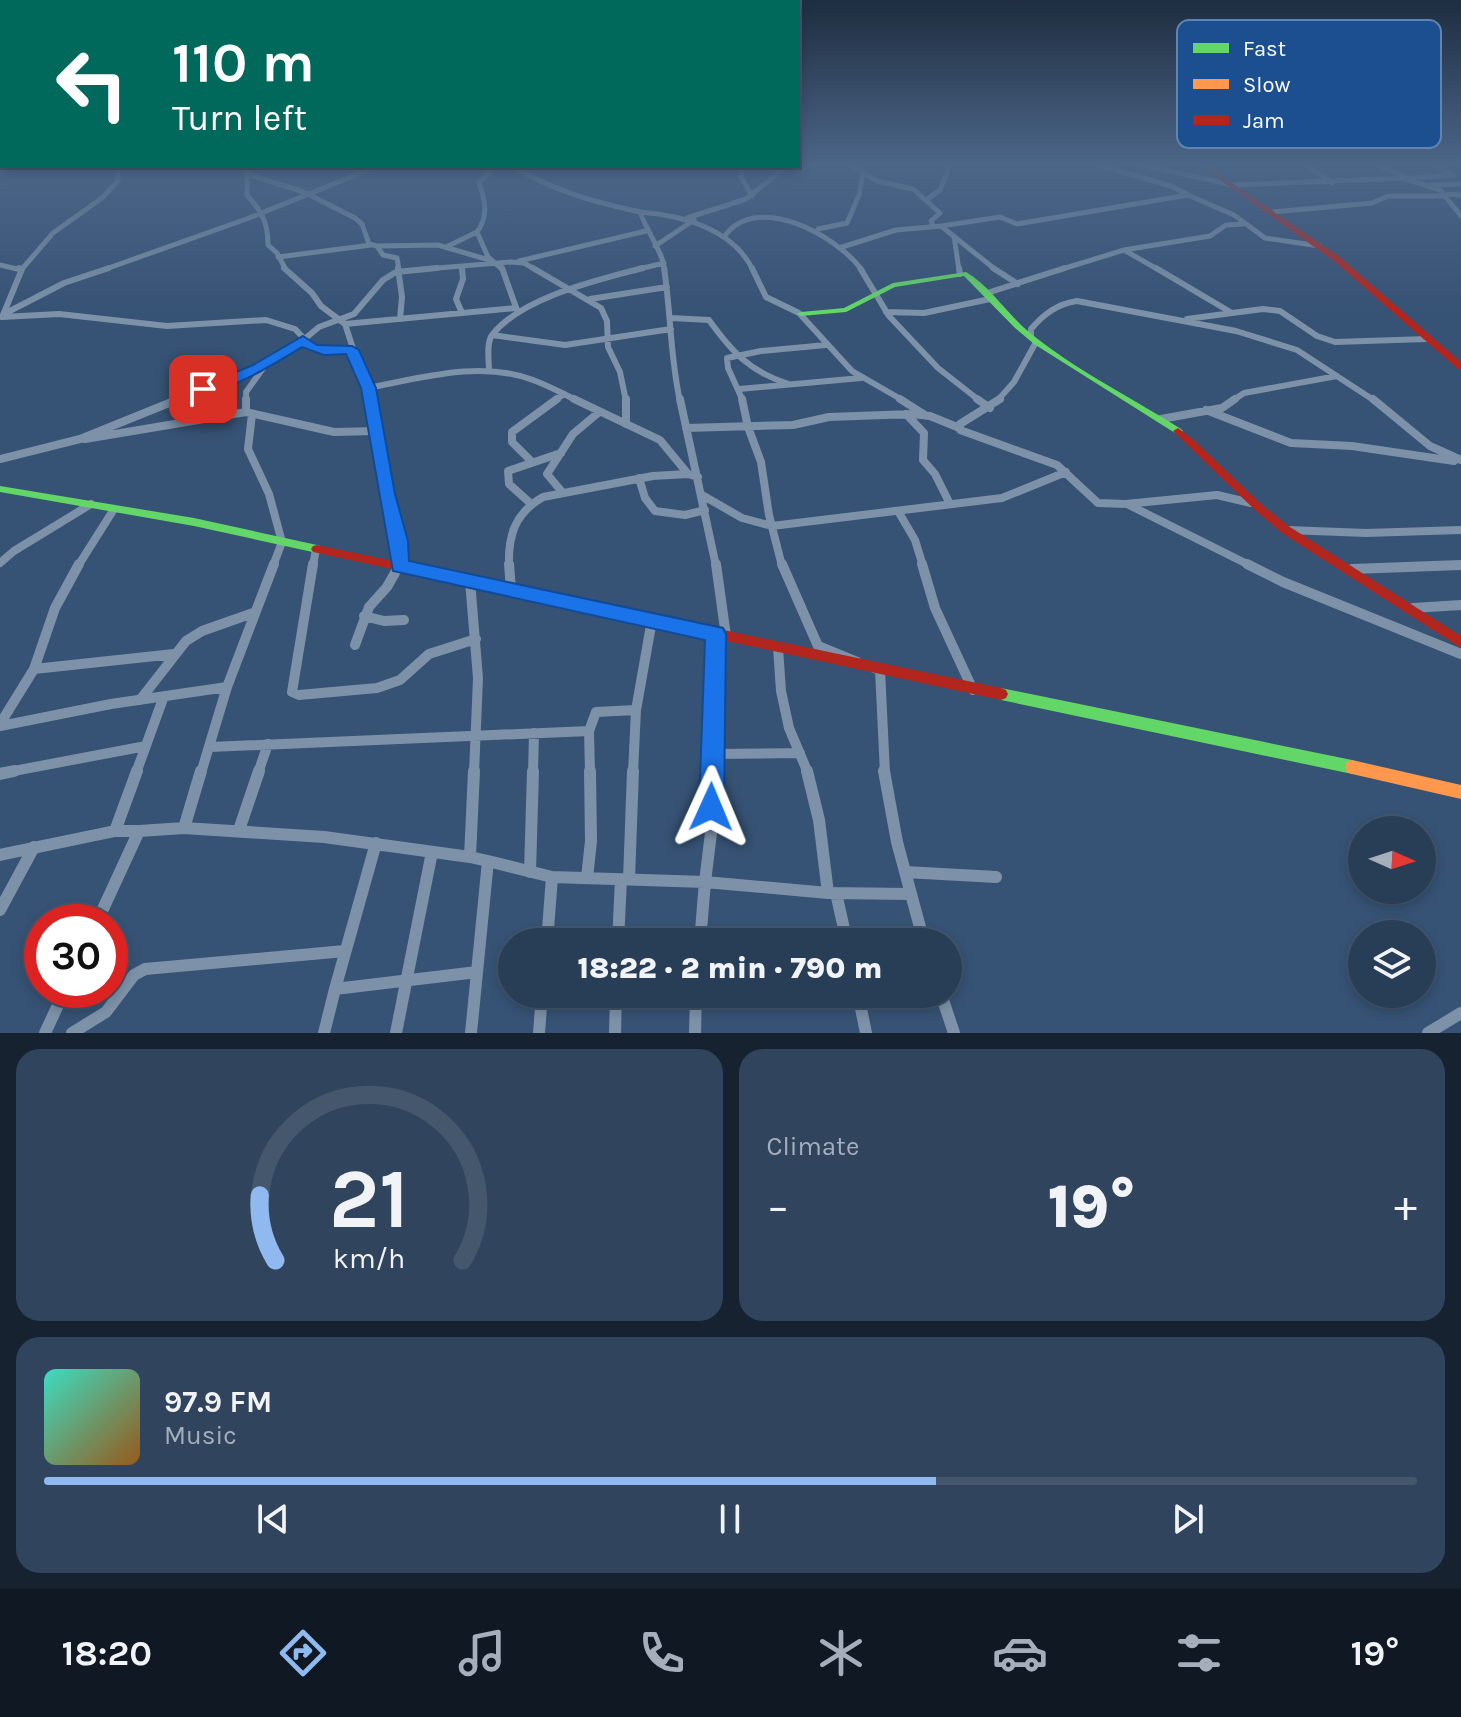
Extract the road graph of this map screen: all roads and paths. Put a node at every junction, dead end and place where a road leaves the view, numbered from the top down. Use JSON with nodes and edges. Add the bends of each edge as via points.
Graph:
{"nodes":[{"id":1,"x":81,"y":213,"type":"edge"},
{"id":2,"x":262,"y":213,"type":"joint"},
{"id":3,"x":344,"y":213,"type":"edge"},
{"id":4,"x":484,"y":213,"type":"edge"},
{"id":5,"x":640,"y":213,"type":"edge"},
{"id":6,"x":649,"y":213,"type":"edge"},
{"id":7,"x":706,"y":213,"type":"edge"},
{"id":8,"x":851,"y":213,"type":"edge"},
{"id":9,"x":940,"y":213,"type":"edge"},
{"id":10,"x":1081,"y":213,"type":"edge"},
{"id":11,"x":1230,"y":213,"type":"edge"},
{"id":12,"x":1274,"y":213,"type":"edge"},
{"id":13,"x":690,"y":219,"type":"junction"},
{"id":14,"x":1245,"y":225,"type":"junction"},
{"id":15,"x":933,"y":226,"type":"junction"},
{"id":16,"x":941,"y":226,"type":"junction"},
{"id":17,"x":817,"y":229,"type":"junction"},
{"id":18,"x":646,"y":231,"type":"junction"},
{"id":19,"x":477,"y":232,"type":"junction"},
{"id":20,"x":954,"y":235,"type":"junction"},
{"id":21,"x":724,"y":237,"type":"junction"},
{"id":22,"x":374,"y":246,"type":"junction"},
{"id":23,"x":655,"y":246,"type":"junction"},
{"id":24,"x":1320,"y":246,"type":"junction"},
{"id":25,"x":446,"y":247,"type":"junction"},
{"id":26,"x":839,"y":248,"type":"junction"},
{"id":27,"x":1124,"y":250,"type":"junction"},
{"id":28,"x":278,"y":257,"type":"junction"},
{"id":29,"x":518,"y":261,"type":"junction"},
{"id":30,"x":492,"y":262,"type":"junction"},
{"id":31,"x":664,"y":263,"type":"junction"},
{"id":32,"x":0,"y":265,"type":"edge"},
{"id":33,"x":462,"y":267,"type":"junction"},
{"id":34,"x":22,"y":269,"type":"junction"},
{"id":35,"x":400,"y":271,"type":"junction"},
{"id":36,"x":960,"y":274,"type":"junction"},
{"id":37,"x":586,"y":283,"type":"junction"},
{"id":38,"x":1018,"y":284,"type":"junction"},
{"id":39,"x":667,"y":287,"type":"junction"},
{"id":40,"x":570,"y":291,"type":"junction"},
{"id":41,"x":874,"y":294,"type":"junction"},
{"id":42,"x":988,"y":296,"type":"junction"},
{"id":43,"x":592,"y":298,"type":"junction"},
{"id":44,"x":517,"y":311,"type":"junction"},
{"id":45,"x":886,"y":312,"type":"junction"},
{"id":46,"x":462,"y":313,"type":"junction"},
{"id":47,"x":1232,"y":313,"type":"junction"},
{"id":48,"x":801,"y":314,"type":"junction"},
{"id":49,"x":2,"y":317,"type":"edge"},
{"id":50,"x":671,"y":318,"type":"junction"},
{"id":51,"x":400,"y":319,"type":"junction"},
{"id":52,"x":1183,"y":319,"type":"junction"},
{"id":53,"x":343,"y":322,"type":"junction"},
{"id":54,"x":671,"y":329,"type":"junction"},
{"id":55,"x":492,"y":335,"type":"junction"},
{"id":56,"x":607,"y":338,"type":"junction"},
{"id":57,"x":1033,"y":338,"type":"junction"},
{"id":58,"x":1427,"y":339,"type":"junction"},
{"id":59,"x":303,"y":340,"type":"junction"},
{"id":60,"x":826,"y":345,"type":"junction"},
{"id":61,"x":352,"y":350,"type":"junction"},
{"id":62,"x":734,"y":355,"type":"junction"},
{"id":63,"x":267,"y":363,"type":"junction"},
{"id":64,"x":1461,"y":367,"type":"edge"},
{"id":65,"x":489,"y":371,"type":"junction"},
{"id":66,"x":1338,"y":376,"type":"junction"},
{"id":67,"x":861,"y":378,"type":"junction"},
{"id":68,"x":789,"y":384,"type":"junction"},
{"id":69,"x":368,"y":388,"type":"junction"},
{"id":70,"x":739,"y":389,"type":"junction"},
{"id":71,"x":564,"y":394,"type":"junction"},
{"id":72,"x":990,"y":408,"type":"junction"},
{"id":73,"x":1206,"y":410,"type":"junction"},
{"id":74,"x":249,"y":413,"type":"junction"},
{"id":75,"x":598,"y":413,"type":"junction"},
{"id":76,"x":906,"y":414,"type":"junction"},
{"id":77,"x":925,"y":415,"type":"junction"},
{"id":78,"x":1161,"y":419,"type":"junction"},
{"id":79,"x":626,"y":424,"type":"junction"},
{"id":80,"x":748,"y":427,"type":"junction"},
{"id":81,"x":957,"y":427,"type":"junction"},
{"id":82,"x":686,"y":428,"type":"junction"},
{"id":83,"x":377,"y":431,"type":"junction"},
{"id":84,"x":80,"y":439,"type":"junction"},
{"id":85,"x":562,"y":453,"type":"junction"},
{"id":86,"x":0,"y":459,"type":"edge"},
{"id":87,"x":1461,"y":461,"type":"edge"},
{"id":88,"x":532,"y":462,"type":"junction"},
{"id":89,"x":1066,"y":472,"type":"junction"},
{"id":90,"x":688,"y":474,"type":"junction"},
{"id":91,"x":698,"y":477,"type":"junction"},
{"id":92,"x":639,"y":478,"type":"junction"},
{"id":93,"x":0,"y":489,"type":"edge"},
{"id":94,"x":563,"y":493,"type":"junction"},
{"id":95,"x":702,"y":495,"type":"junction"},
{"id":96,"x":529,"y":502,"type":"junction"},
{"id":97,"x":91,"y":504,"type":"junction"},
{"id":98,"x":950,"y":504,"type":"junction"},
{"id":99,"x":1126,"y":504,"type":"junction"},
{"id":100,"x":1253,"y":504,"type":"junction"},
{"id":101,"x":114,"y":509,"type":"junction"},
{"id":102,"x":705,"y":510,"type":"junction"},
{"id":103,"x":898,"y":511,"type":"junction"},
{"id":104,"x":772,"y":526,"type":"junction"},
{"id":105,"x":1287,"y":530,"type":"junction"},
{"id":106,"x":1461,"y":530,"type":"edge"},
{"id":107,"x":282,"y":542,"type":"junction"},
{"id":108,"x":316,"y":549,"type":"junction"},
{"id":109,"x":0,"y":563,"type":"edge"},
{"id":110,"x":1461,"y":565,"type":"edge"},
{"id":111,"x":400,"y":566,"type":"junction"},
{"id":112,"x":1352,"y":569,"type":"junction"},
{"id":113,"x":470,"y":581,"type":"junction"},
{"id":114,"x":511,"y":590,"type":"junction"},
{"id":115,"x":1461,"y":605,"type":"edge"},
{"id":116,"x":1413,"y":608,"type":"junction"},
{"id":117,"x":253,"y":613,"type":"junction"},
{"id":118,"x":364,"y":616,"type":"junction"},
{"id":119,"x":404,"y":620,"type":"dead end"},
{"id":120,"x":652,"y":620,"type":"junction"},
{"id":121,"x":721,"y":635,"type":"junction"},
{"id":122,"x":476,"y":639,"type":"junction"},
{"id":123,"x":1461,"y":643,"type":"edge"},
{"id":124,"x":355,"y":645,"type":"dead end"},
{"id":125,"x":778,"y":648,"type":"junction"},
{"id":126,"x":174,"y":654,"type":"junction"},
{"id":127,"x":1461,"y":654,"type":"edge"},
{"id":128,"x":34,"y":669,"type":"junction"},
{"id":129,"x":880,"y":670,"type":"junction"},
{"id":130,"x":227,"y":687,"type":"junction"},
{"id":131,"x":973,"y":690,"type":"junction"},
{"id":132,"x":164,"y":696,"type":"junction"},
{"id":133,"x":140,"y":700,"type":"junction"},
{"id":134,"x":636,"y":710,"type":"junction"},
{"id":135,"x":0,"y":725,"type":"edge"},
{"id":136,"x":589,"y":731,"type":"junction"},
{"id":137,"x":534,"y":733,"type":"junction"},
{"id":138,"x":475,"y":736,"type":"junction"},
{"id":139,"x":268,"y":744,"type":"junction"},
{"id":140,"x":146,"y":746,"type":"junction"},
{"id":141,"x":210,"y":747,"type":"junction"},
{"id":142,"x":800,"y":753,"type":"junction"},
{"id":143,"x":713,"y":754,"type":"junction"},
{"id":144,"x":0,"y":774,"type":"edge"},
{"id":145,"x":1461,"y":792,"type":"edge"},
{"id":146,"x":184,"y":828,"type":"junction"},
{"id":147,"x":239,"y":830,"type":"junction"},
{"id":148,"x":115,"y":831,"type":"junction"},
{"id":149,"x":139,"y":831,"type":"junction"},
{"id":150,"x":376,"y":843,"type":"junction"},
{"id":151,"x":34,"y":847,"type":"junction"},
{"id":152,"x":432,"y":852,"type":"junction"},
{"id":153,"x":0,"y":855,"type":"edge"},
{"id":154,"x":470,"y":857,"type":"junction"},
{"id":155,"x":488,"y":861,"type":"junction"},
{"id":156,"x":530,"y":872,"type":"junction"},
{"id":157,"x":905,"y":872,"type":"junction"},
{"id":158,"x":552,"y":877,"type":"junction"},
{"id":159,"x":996,"y":877,"type":"dead end"},
{"id":160,"x":587,"y":878,"type":"junction"},
{"id":161,"x":625,"y":879,"type":"junction"},
{"id":162,"x":705,"y":882,"type":"junction"},
{"id":163,"x":832,"y":893,"type":"junction"},
{"id":164,"x":909,"y":894,"type":"junction"},
{"id":165,"x":105,"y":904,"type":"edge"},
{"id":166,"x":0,"y":910,"type":"edge"},
{"id":167,"x":548,"y":928,"type":"edge"},
{"id":168,"x":620,"y":928,"type":"edge"},
{"id":169,"x":701,"y":928,"type":"edge"},
{"id":170,"x":843,"y":928,"type":"edge"},
{"id":171,"x":920,"y":928,"type":"edge"},
{"id":172,"x":345,"y":951,"type":"junction"},
{"id":173,"x":477,"y":972,"type":"junction"},
{"id":174,"x":405,"y":982,"type":"junction"},
{"id":175,"x":335,"y":989,"type":"junction"},
{"id":176,"x":57,"y":1008,"type":"edge"},
{"id":177,"x":541,"y":1008,"type":"edge"},
{"id":178,"x":616,"y":1008,"type":"edge"},
{"id":179,"x":696,"y":1008,"type":"edge"},
{"id":180,"x":861,"y":1008,"type":"edge"},
{"id":181,"x":946,"y":1008,"type":"edge"},
{"id":182,"x":1461,"y":1013,"type":"edge"},
{"id":183,"x":85,"y":1030,"type":"edge"},
{"id":184,"x":45,"y":1033,"type":"edge"},
{"id":185,"x":72,"y":1033,"type":"edge"},
{"id":186,"x":324,"y":1033,"type":"edge"},
{"id":187,"x":396,"y":1033,"type":"edge"},
{"id":188,"x":471,"y":1033,"type":"edge"},
{"id":189,"x":539,"y":1033,"type":"edge"},
{"id":190,"x":615,"y":1033,"type":"edge"},
{"id":191,"x":695,"y":1033,"type":"edge"},
{"id":192,"x":866,"y":1033,"type":"edge"},
{"id":193,"x":954,"y":1033,"type":"edge"},
{"id":194,"x":1428,"y":1033,"type":"edge"}],
"edges":[{"from":1,"to":34,"type":"street","via":[[53,233]]},
{"from":2,"to":28,"type":"street","via":[[268,225],[266,241]]},
{"from":2,"to":49,"type":"street","via":[[64,283]]},
{"from":3,"to":22,"type":"street","via":[[359,221]]},
{"from":4,"to":19,"type":"street"},
{"from":5,"to":18,"type":"street"},
{"from":6,"to":13,"type":"street"},
{"from":7,"to":13,"type":"street"},
{"from":8,"to":17,"type":"street","via":[[847,223]]},
{"from":9,"to":15,"type":"street","via":[[931,221]]},
{"from":10,"to":16,"type":"street","via":[[1017,224],[1000,217]]},
{"from":11,"to":14,"type":"street"},
{"from":12,"to":24,"type":"street"},
{"from":13,"to":21,"type":"street"},
{"from":13,"to":23,"type":"street"},
{"from":14,"to":24,"type":"street","via":[[1272,241]]},
{"from":14,"to":27,"type":"street"},
{"from":15,"to":16,"type":"street"},
{"from":15,"to":26,"type":"street","via":[[896,230]]},
{"from":16,"to":20,"type":"street"},
{"from":17,"to":21,"type":"street","via":[[745,218],[734,222]]},
{"from":17,"to":26,"type":"street"},
{"from":18,"to":23,"type":"street"},
{"from":18,"to":29,"type":"street"},
{"from":19,"to":25,"type":"street"},
{"from":19,"to":30,"type":"street"},
{"from":20,"to":36,"type":"street"},
{"from":20,"to":38,"type":"street"},
{"from":21,"to":48,"type":"street","via":[[749,261],[764,296]]},
{"from":22,"to":25,"type":"street"},
{"from":22,"to":28,"type":"street"},
{"from":22,"to":35,"type":"street","via":[[397,258]]},
{"from":23,"to":31,"type":"street"},
{"from":24,"to":58,"type":"street"},
{"from":25,"to":30,"type":"street"},
{"from":26,"to":41,"type":"street","via":[[865,275]]},
{"from":27,"to":38,"type":"street"},
{"from":27,"to":47,"type":"street"},
{"from":28,"to":53,"type":"street","via":[[321,306]]},
{"from":29,"to":30,"type":"street"},
{"from":29,"to":40,"type":"street"},
{"from":30,"to":33,"type":"street"},
{"from":30,"to":44,"type":"street","via":[[503,269]]},
{"from":31,"to":37,"type":"street"},
{"from":31,"to":39,"type":"street"},
{"from":32,"to":34,"type":"street"},
{"from":33,"to":35,"type":"street"},
{"from":33,"to":46,"type":"street","via":[[456,299]]},
{"from":34,"to":49,"type":"street"},
{"from":35,"to":51,"type":"street"},
{"from":35,"to":53,"type":"street","via":[[383,280]]},
{"from":36,"to":41,"type":"street","via":[[893,285]]},
{"from":36,"to":42,"type":"street","via":[[973,278]]},
{"from":37,"to":40,"type":"street"},
{"from":37,"to":43,"type":"street"},
{"from":38,"to":42,"type":"street"},
{"from":39,"to":43,"type":"street"},
{"from":39,"to":50,"type":"street"},
{"from":40,"to":43,"type":"street"},
{"from":40,"to":44,"type":"street"},
{"from":41,"to":45,"type":"street"},
{"from":41,"to":48,"type":"street","via":[[846,310]]},
{"from":42,"to":45,"type":"street","via":[[924,313]]},
{"from":42,"to":57,"type":"street"},
{"from":43,"to":56,"type":"street","via":[[604,315]]},
{"from":44,"to":46,"type":"street"},
{"from":44,"to":55,"type":"street"},
{"from":45,"to":72,"type":"street","via":[[944,373]]},
{"from":46,"to":51,"type":"street"},
{"from":47,"to":52,"type":"street"},
{"from":47,"to":58,"type":"street","via":[[1280,311],[1335,342]]},
{"from":48,"to":60,"type":"street"},
{"from":49,"to":59,"type":"street","via":[[68,315],[160,326],[266,320],[289,325]]},
{"from":50,"to":54,"type":"street"},
{"from":50,"to":62,"type":"street","via":[[709,320]]},
{"from":51,"to":53,"type":"street"},
{"from":52,"to":57,"type":"street","via":[[1064,302],[1043,315],[1031,329]]},
{"from":52,"to":66,"type":"street","via":[[1297,350]]},
{"from":53,"to":59,"type":"street","via":[[319,327]]},
{"from":53,"to":61,"type":"street"},
{"from":54,"to":56,"type":"street"},
{"from":54,"to":82,"type":"street","via":[[672,366]]},
{"from":55,"to":56,"type":"street","via":[[565,345]]},
{"from":55,"to":65,"type":"street"},
{"from":56,"to":79,"type":"street","via":[[626,397]]},
{"from":57,"to":72,"type":"street","via":[[1017,381]]},
{"from":57,"to":78,"type":"street"},
{"from":58,"to":64,"type":"street"},
{"from":59,"to":61,"type":"street","via":[[313,348]]},
{"from":59,"to":63,"type":"street"},
{"from":60,"to":62,"type":"street"},
{"from":60,"to":67,"type":"street"},
{"from":61,"to":69,"type":"street"},
{"from":62,"to":68,"type":"street"},
{"from":62,"to":70,"type":"street","via":[[727,358],[728,368]]},
{"from":63,"to":74,"type":"street","via":[[246,392]]},
{"from":63,"to":84,"type":"street"},
{"from":65,"to":69,"type":"street"},
{"from":65,"to":71,"type":"street","via":[[531,379]]},
{"from":66,"to":73,"type":"street","via":[[1244,393],[1222,408]]},
{"from":66,"to":87,"type":"street","via":[[1430,446]]},
{"from":67,"to":68,"type":"street"},
{"from":67,"to":77,"type":"street"},
{"from":68,"to":70,"type":"street"},
{"from":69,"to":83,"type":"street"},
{"from":70,"to":80,"type":"street"},
{"from":71,"to":75,"type":"street"},
{"from":71,"to":88,"type":"street","via":[[512,432],[512,442]]},
{"from":72,"to":81,"type":"street"},
{"from":73,"to":78,"type":"street"},
{"from":73,"to":87,"type":"street","via":[[1291,443]]},
{"from":74,"to":83,"type":"street","via":[[334,432]]},
{"from":74,"to":84,"type":"street"},
{"from":74,"to":107,"type":"street","via":[[248,449],[269,494]]},
{"from":75,"to":79,"type":"street"},
{"from":75,"to":85,"type":"street","via":[[573,434]]},
{"from":76,"to":77,"type":"street"},
{"from":76,"to":80,"type":"street"},
{"from":76,"to":98,"type":"street","via":[[924,433],[922,456]]},
{"from":77,"to":81,"type":"street"},
{"from":78,"to":100,"type":"street"},
{"from":79,"to":90,"type":"street","via":[[660,440]]},
{"from":80,"to":82,"type":"street"},
{"from":80,"to":104,"type":"street","via":[[761,462]]},
{"from":81,"to":89,"type":"street"},
{"from":82,"to":91,"type":"street"},
{"from":83,"to":111,"type":"street"},
{"from":84,"to":86,"type":"street"},
{"from":85,"to":88,"type":"street"},
{"from":85,"to":94,"type":"street","via":[[547,474]]},
{"from":88,"to":96,"type":"street","via":[[506,476]]},
{"from":89,"to":98,"type":"street","via":[[1002,498]]},
{"from":89,"to":99,"type":"street","via":[[1098,503]]},
{"from":90,"to":91,"type":"street"},
{"from":90,"to":92,"type":"street"},
{"from":91,"to":95,"type":"street"},
{"from":92,"to":94,"type":"street"},
{"from":92,"to":102,"type":"street","via":[[655,511],[685,515]]},
{"from":93,"to":97,"type":"street"},
{"from":94,"to":96,"type":"street"},
{"from":95,"to":102,"type":"street"},
{"from":95,"to":104,"type":"street","via":[[742,518]]},
{"from":96,"to":114,"type":"street","via":[[518,512],[508,550]]},
{"from":97,"to":101,"type":"street"},
{"from":97,"to":109,"type":"street"},
{"from":98,"to":103,"type":"street"},
{"from":99,"to":100,"type":"street","via":[[1217,495]]},
{"from":99,"to":127,"type":"street","via":[[1283,582]]},
{"from":100,"to":105,"type":"street"},
{"from":101,"to":107,"type":"street"},
{"from":101,"to":128,"type":"street","via":[[55,608]]},
{"from":102,"to":121,"type":"street"},
{"from":103,"to":104,"type":"street"},
{"from":103,"to":131,"type":"street","via":[[915,540],[935,608]]},
{"from":104,"to":129,"type":"street","via":[[793,595],[818,646]]},
{"from":105,"to":106,"type":"street"},
{"from":105,"to":112,"type":"street"},
{"from":107,"to":108,"type":"street"},
{"from":107,"to":117,"type":"street"},
{"from":108,"to":111,"type":"street"},
{"from":108,"to":122,"type":"street","via":[[292,692],[377,688],[400,680],[429,654]]},
{"from":110,"to":112,"type":"street"},
{"from":111,"to":113,"type":"street"},
{"from":111,"to":118,"type":"street"},
{"from":112,"to":116,"type":"street"},
{"from":113,"to":114,"type":"street"},
{"from":113,"to":122,"type":"street"},
{"from":114,"to":120,"type":"street"},
{"from":115,"to":116,"type":"street"},
{"from":116,"to":123,"type":"street"},
{"from":117,"to":126,"type":"street","via":[[202,631]]},
{"from":117,"to":130,"type":"street"},
{"from":118,"to":119,"type":"street"},
{"from":118,"to":124,"type":"street"},
{"from":120,"to":121,"type":"street"},
{"from":120,"to":134,"type":"street"},
{"from":121,"to":125,"type":"street"},
{"from":121,"to":143,"type":"street"},
{"from":122,"to":138,"type":"street"},
{"from":125,"to":129,"type":"street"},
{"from":125,"to":142,"type":"street","via":[[789,728]]},
{"from":126,"to":128,"type":"street"},
{"from":126,"to":133,"type":"street"},
{"from":128,"to":135,"type":"street"},
{"from":129,"to":131,"type":"street"},
{"from":129,"to":157,"type":"street","via":[[877,717]]},
{"from":130,"to":132,"type":"street"},
{"from":130,"to":141,"type":"street"},
{"from":131,"to":145,"type":"street","via":[[1267,747]]},
{"from":132,"to":133,"type":"street"},
{"from":132,"to":140,"type":"street"},
{"from":133,"to":135,"type":"street"},
{"from":134,"to":136,"type":"street","via":[[596,712]]},
{"from":134,"to":161,"type":"street"},
{"from":136,"to":137,"type":"street"},
{"from":136,"to":160,"type":"street"},
{"from":137,"to":138,"type":"street"},
{"from":137,"to":156,"type":"street"},
{"from":138,"to":139,"type":"street"},
{"from":138,"to":154,"type":"street"},
{"from":139,"to":141,"type":"street"},
{"from":139,"to":147,"type":"street"},
{"from":140,"to":144,"type":"street"},
{"from":140,"to":148,"type":"street"},
{"from":141,"to":146,"type":"street"},
{"from":142,"to":143,"type":"street"},
{"from":142,"to":163,"type":"street"},
{"from":143,"to":162,"type":"street"},
{"from":146,"to":147,"type":"street"},
{"from":146,"to":149,"type":"street"},
{"from":147,"to":150,"type":"street"},
{"from":148,"to":149,"type":"street"},
{"from":148,"to":151,"type":"street"},
{"from":149,"to":165,"type":"street"},
{"from":150,"to":152,"type":"street"},
{"from":150,"to":172,"type":"street"},
{"from":151,"to":153,"type":"street"},
{"from":151,"to":166,"type":"street"},
{"from":152,"to":154,"type":"street"},
{"from":152,"to":174,"type":"street"},
{"from":154,"to":155,"type":"street"},
{"from":155,"to":156,"type":"street"},
{"from":155,"to":173,"type":"street"},
{"from":156,"to":158,"type":"street"},
{"from":157,"to":159,"type":"street"},
{"from":157,"to":164,"type":"street"},
{"from":158,"to":160,"type":"street"},
{"from":158,"to":167,"type":"street"},
{"from":160,"to":161,"type":"street"},
{"from":161,"to":162,"type":"street"},
{"from":161,"to":168,"type":"street"},
{"from":162,"to":163,"type":"street"},
{"from":162,"to":169,"type":"street"},
{"from":163,"to":164,"type":"street"},
{"from":163,"to":170,"type":"street"},
{"from":164,"to":171,"type":"street"},
{"from":172,"to":175,"type":"street"},
{"from":172,"to":183,"type":"street","via":[[145,969]]},
{"from":173,"to":174,"type":"street"},
{"from":173,"to":188,"type":"street"},
{"from":174,"to":175,"type":"street"},
{"from":174,"to":187,"type":"street"},
{"from":175,"to":186,"type":"street"},
{"from":176,"to":184,"type":"street"},
{"from":177,"to":189,"type":"street"},
{"from":178,"to":190,"type":"street"},
{"from":179,"to":191,"type":"street"},
{"from":180,"to":192,"type":"street"},
{"from":181,"to":193,"type":"street"},
{"from":182,"to":194,"type":"street"},
{"from":183,"to":185,"type":"street"}]}
